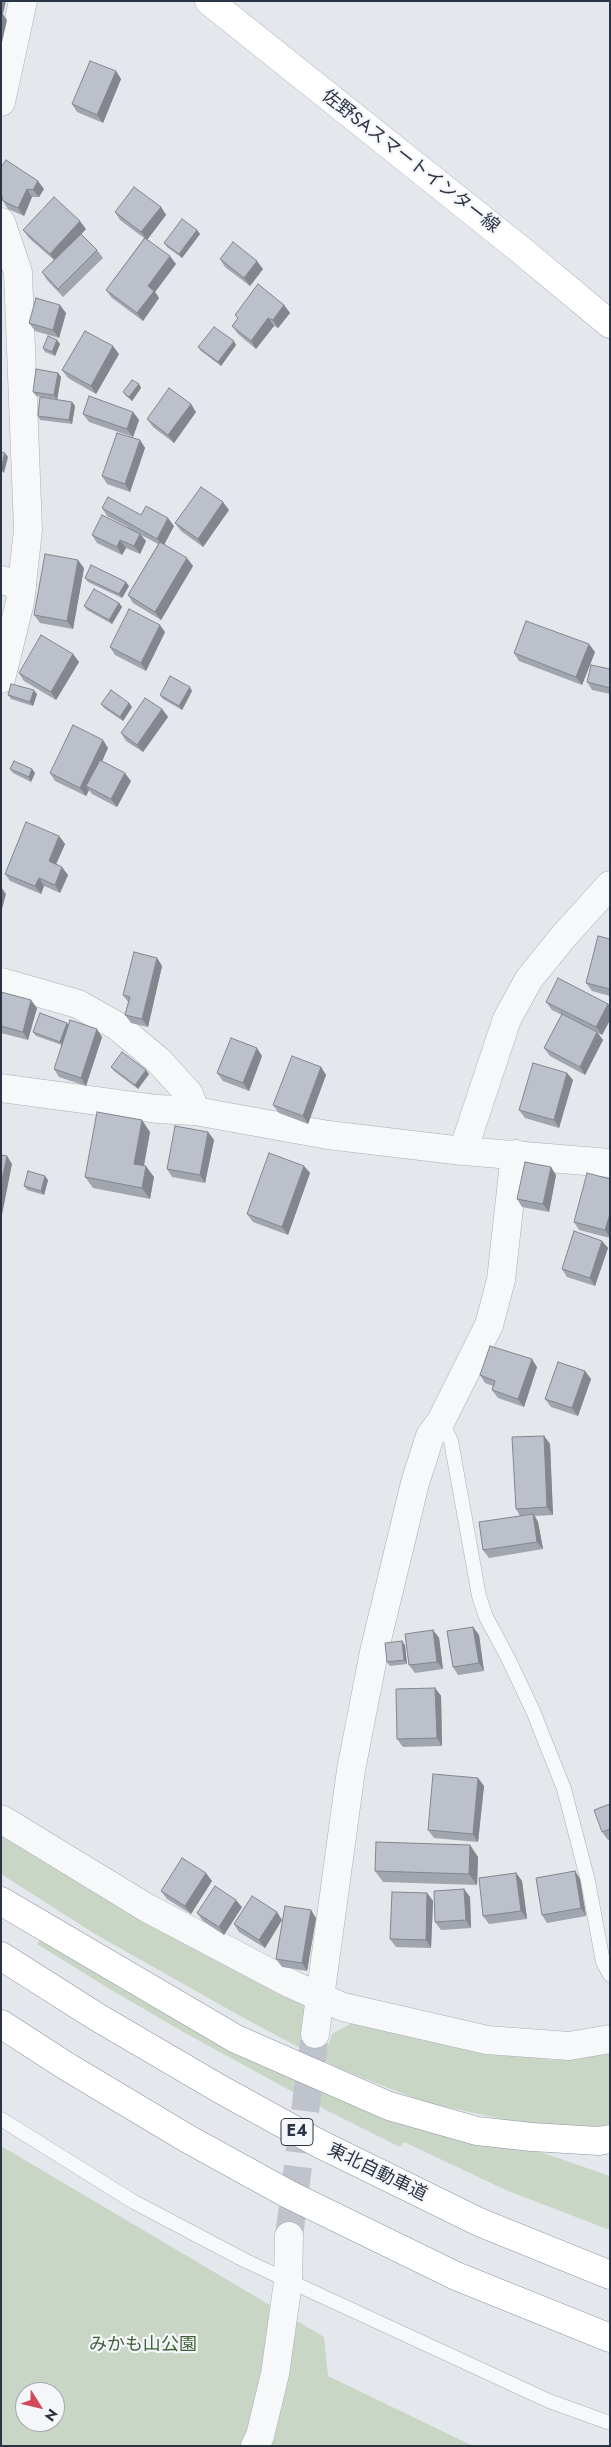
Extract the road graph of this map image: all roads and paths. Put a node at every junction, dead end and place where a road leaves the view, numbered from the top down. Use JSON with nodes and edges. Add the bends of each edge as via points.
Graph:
{"nodes":[{"id":1,"x":23,"y":1,"type":"edge"},
{"id":2,"x":209,"y":1,"type":"edge"},
{"id":3,"x":1,"y":102,"type":"edge"},
{"id":4,"x":1,"y":222,"type":"edge"},
{"id":5,"x":610,"y":324,"type":"edge"},
{"id":6,"x":12,"y":582,"type":"edge"},
{"id":7,"x":1,"y":679,"type":"edge"},
{"id":8,"x":610,"y":885,"type":"edge"},
{"id":9,"x":1,"y":982,"type":"edge"},
{"id":10,"x":1,"y":1088,"type":"edge"},
{"id":11,"x":194,"y":1111,"type":"junction"},
{"id":12,"x":463,"y":1151,"type":"junction"},
{"id":13,"x":515,"y":1154,"type":"junction"},
{"id":14,"x":610,"y":1163,"type":"edge"},
{"id":15,"x":440,"y":1421,"type":"junction"},
{"id":16,"x":1,"y":1819,"type":"edge"},
{"id":17,"x":1,"y":1901,"type":"edge"},
{"id":18,"x":1,"y":1956,"type":"edge"},
{"id":19,"x":610,"y":1975,"type":"edge"},
{"id":20,"x":320,"y":1997,"type":"junction"},
{"id":21,"x":1,"y":2024,"type":"edge"},
{"id":22,"x":315,"y":2034,"type":"tunnel mouth"},
{"id":23,"x":610,"y":2039,"type":"edge"},
{"id":24,"x":1,"y":2118,"type":"edge"},
{"id":25,"x":610,"y":2139,"type":"edge"},
{"id":26,"x":289,"y":2236,"type":"tunnel mouth"},
{"id":27,"x":610,"y":2275,"type":"edge"},
{"id":28,"x":288,"y":2282,"type":"junction"},
{"id":29,"x":610,"y":2338,"type":"edge"},
{"id":30,"x":610,"y":2423,"type":"edge"},
{"id":31,"x":255,"y":2446,"type":"edge"}],
"edges":[{"from":1,"to":3,"type":"street"},
{"from":2,"to":5,"type":"main road","name":"佐野SAスマートインター線"},
{"from":4,"to":6,"type":"street","via":[[18,272],[28,530]]},
{"from":6,"to":7,"type":"street","via":[[20,602]]},
{"from":8,"to":12,"type":"street","via":[[529,979],[507,1019]]},
{"from":9,"to":11,"type":"street","via":[[78,1004],[117,1026],[160,1061],[189,1094]]},
{"from":10,"to":11,"type":"street"},
{"from":11,"to":12,"type":"street","via":[[328,1135]]},
{"from":12,"to":13,"type":"street"},
{"from":13,"to":14,"type":"street"},
{"from":13,"to":15,"type":"street","via":[[501,1280],[488,1325]]},
{"from":15,"to":19,"type":"lane","via":[[451,1441],[484,1610],[533,1711],[564,1789],[588,1881],[603,1962]]},
{"from":15,"to":20,"type":"street","via":[[430,1436],[415,1483],[374,1652],[351,1770]]},
{"from":16,"to":20,"type":"street","via":[[146,1908]]},
{"from":17,"to":25,"type":"main road","via":[[236,2039],[389,2106],[477,2131],[598,2141]]},
{"from":18,"to":27,"type":"main road","name":"東北自動車道","number":"E4","via":[[105,2022],[318,2143],[479,2222]]},
{"from":20,"to":22,"type":"street"},
{"from":20,"to":23,"type":"street","via":[[343,2007],[487,2040],[569,2046]]},
{"from":21,"to":29,"type":"main road","via":[[188,2139],[288,2194],[456,2276]]},
{"from":24,"to":28,"type":"lane","via":[[134,2202]]},
{"from":26,"to":28,"type":"street"},
{"from":28,"to":30,"type":"lane","via":[[549,2401]]},
{"from":28,"to":31,"type":"street","via":[[275,2374]]}]}
